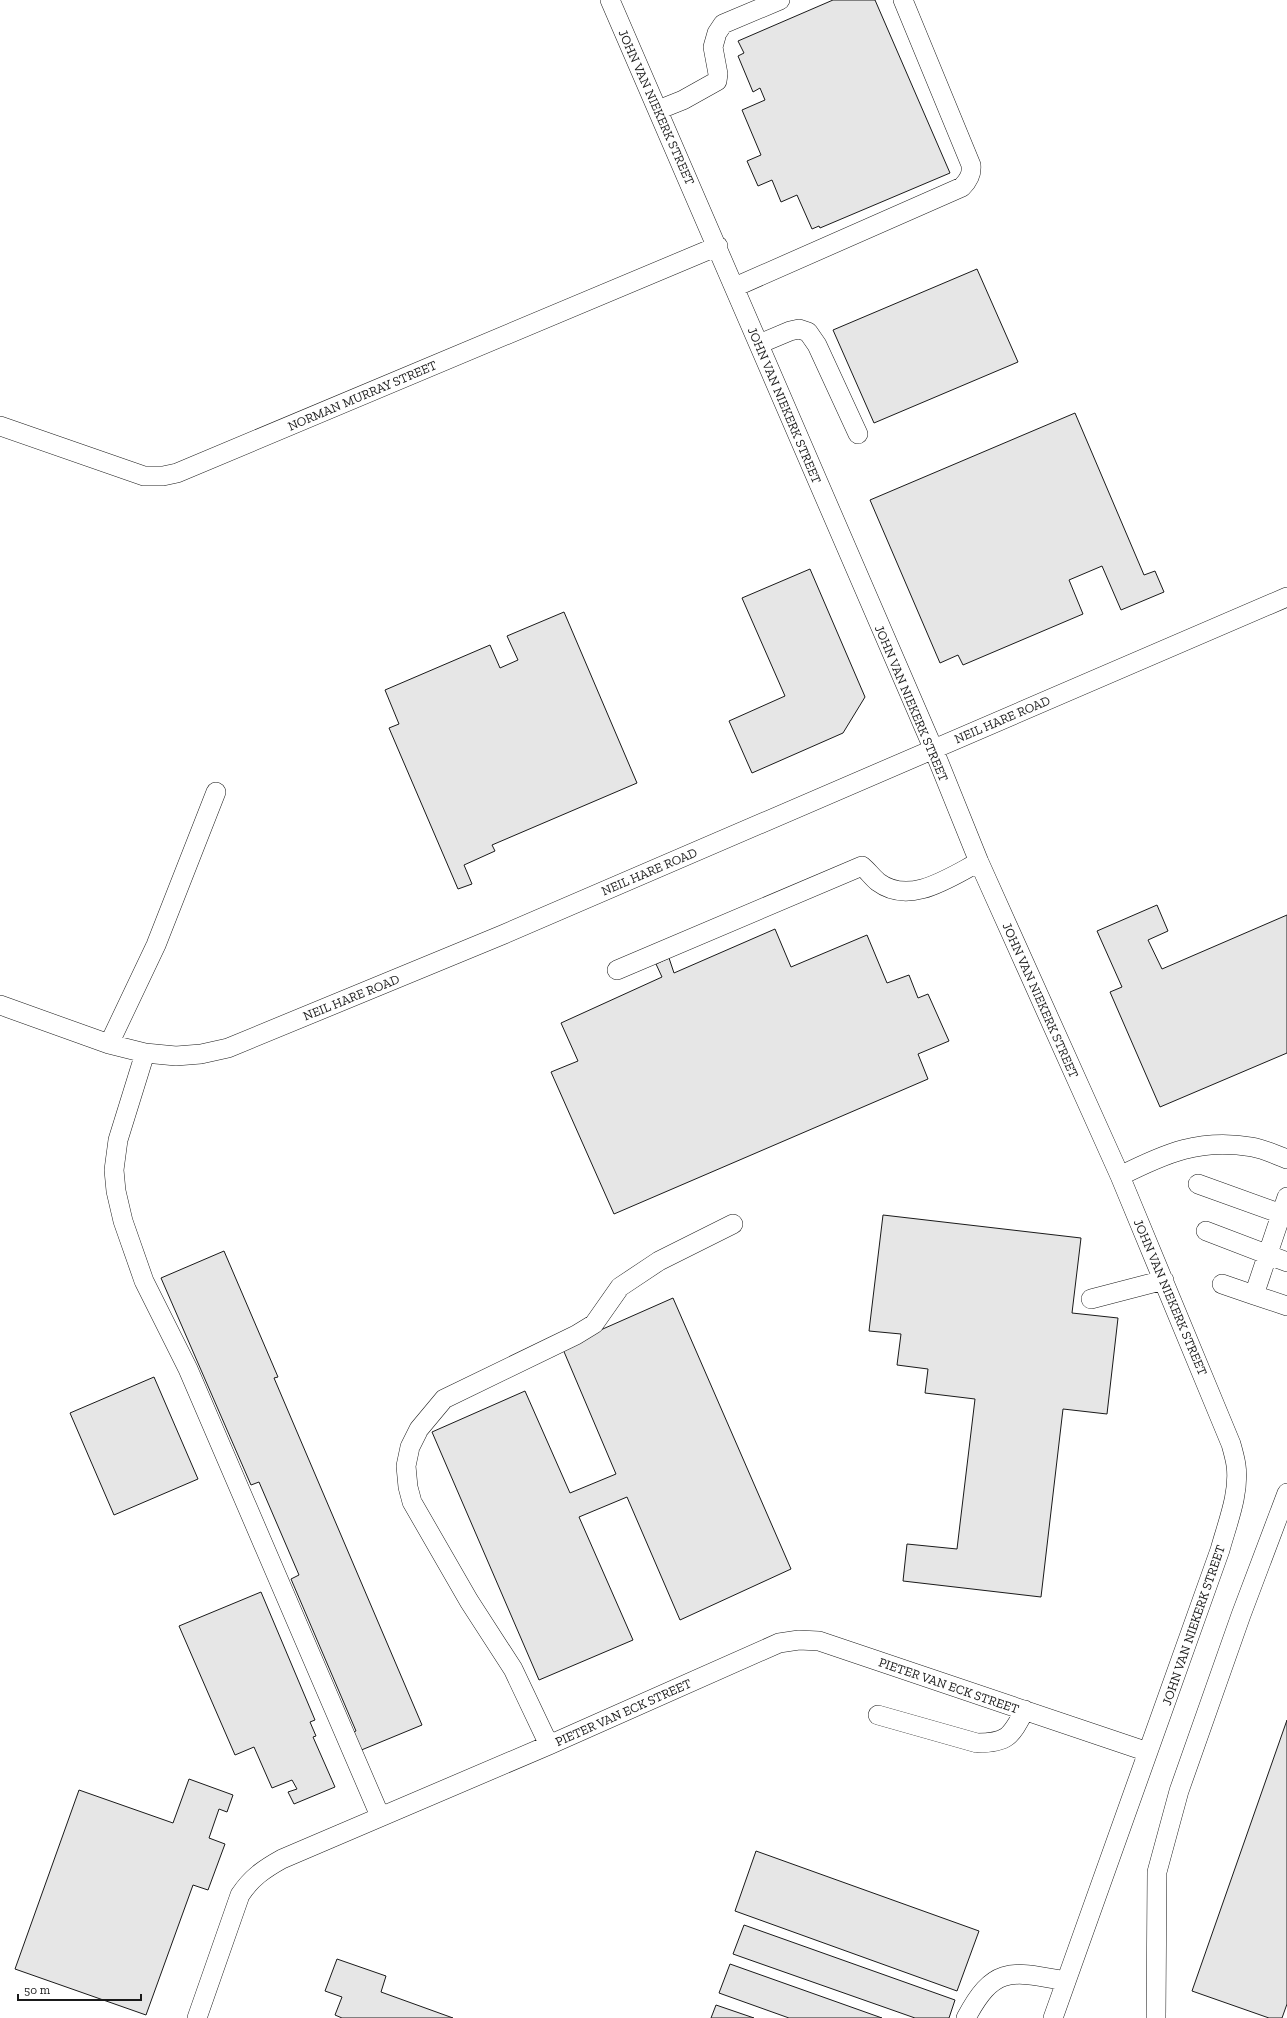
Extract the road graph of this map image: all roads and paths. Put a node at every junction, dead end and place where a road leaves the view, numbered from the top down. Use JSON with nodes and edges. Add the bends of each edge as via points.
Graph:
{"nodes":[{"id":1,"x":610,"y":0,"type":"edge"},
{"id":2,"x":780,"y":0,"type":"edge"},
{"id":3,"x":903,"y":0,"type":"edge"},
{"id":4,"x":658,"y":110,"type":"junction"},
{"id":5,"x":718,"y":246,"type":"junction"},
{"id":6,"x":735,"y":287,"type":"junction"},
{"id":7,"x":759,"y":344,"type":"junction"},
{"id":8,"x":0,"y":426,"type":"edge"},
{"id":9,"x":858,"y":434,"type":"dead end"},
{"id":10,"x":1287,"y":597,"type":"edge"},
{"id":11,"x":933,"y":748,"type":"junction"},
{"id":12,"x":216,"y":792,"type":"dead end"},
{"id":13,"x":979,"y":862,"type":"junction"},
{"id":14,"x":616,"y":970,"type":"dead end"},
{"id":15,"x":0,"y":1005,"type":"edge"},
{"id":16,"x":109,"y":1044,"type":"junction"},
{"id":17,"x":145,"y":1053,"type":"junction"},
{"id":18,"x":1287,"y":1160,"type":"edge"},
{"id":19,"x":1120,"y":1176,"type":"junction"},
{"id":20,"x":1198,"y":1184,"type":"dead end"},
{"id":21,"x":1285,"y":1209,"type":"edge"},
{"id":22,"x":733,"y":1224,"type":"dead end"},
{"id":23,"x":1206,"y":1231,"type":"dead end"},
{"id":24,"x":1266,"y":1254,"type":"junction"},
{"id":25,"x":1287,"y":1262,"type":"edge"},
{"id":26,"x":1164,"y":1280,"type":"junction"},
{"id":27,"x":1222,"y":1284,"type":"dead end"},
{"id":28,"x":1254,"y":1295,"type":"junction"},
{"id":29,"x":1091,"y":1299,"type":"dead end"},
{"id":30,"x":1287,"y":1306,"type":"edge"},
{"id":31,"x":1287,"y":1493,"type":"edge"},
{"id":32,"x":1025,"y":1710,"type":"junction"},
{"id":33,"x":878,"y":1715,"type":"dead end"},
{"id":34,"x":549,"y":1745,"type":"junction"},
{"id":35,"x":1148,"y":1752,"type":"junction"},
{"id":36,"x":380,"y":1816,"type":"junction"},
{"id":37,"x":1066,"y":1981,"type":"junction"},
{"id":38,"x":197,"y":2018,"type":"edge"},
{"id":39,"x":966,"y":2018,"type":"edge"},
{"id":40,"x":1053,"y":2018,"type":"edge"},
{"id":41,"x":1156,"y":2018,"type":"edge"}],
"edges":[{"from":1,"to":4,"type":"street","name":"JOHN VAN NIEKERK STREET"},
{"from":2,"to":4,"type":"street","via":[[723,24],[713,47],[717,81],[689,98]]},
{"from":3,"to":6,"type":"street","via":[[971,165],[972,172],[968,181],[962,187]]},
{"from":4,"to":5,"type":"street","name":"JOHN VAN NIEKERK STREET"},
{"from":5,"to":6,"type":"street","name":"JOHN VAN NIEKERK STREET"},
{"from":5,"to":8,"type":"street","name":"NORMAN MURRAY STREET","via":[[177,473],[144,476]]},
{"from":6,"to":7,"type":"street","name":"JOHN VAN NIEKERK STREET"},
{"from":7,"to":9,"type":"street","via":[[790,331],[799,329],[808,332],[817,345]]},
{"from":7,"to":11,"type":"street","name":"JOHN VAN NIEKERK STREET"},
{"from":10,"to":11,"type":"street","name":"NEIL HARE ROAD"},
{"from":11,"to":13,"type":"street","name":"JOHN VAN NIEKERK STREET"},
{"from":11,"to":17,"type":"street","name":"NEIL HARE ROAD","via":[[502,935],[228,1048],[176,1056]]},
{"from":12,"to":16,"type":"street","via":[[156,945]]},
{"from":13,"to":14,"type":"street","via":[[918,891],[901,892],[879,883],[862,866]]},
{"from":13,"to":19,"type":"street","name":"JOHN VAN NIEKERK STREET"},
{"from":15,"to":16,"type":"street","name":"NEIL HARE ROAD"},
{"from":16,"to":17,"type":"street","name":"NEIL HARE ROAD"},
{"from":17,"to":36,"type":"street","via":[[118,1140],[114,1170],[123,1221],[144,1281],[188,1369]]},
{"from":18,"to":19,"type":"street","via":[[1254,1147],[1220,1144],[1189,1146]]},
{"from":19,"to":26,"type":"street","name":"JOHN VAN NIEKERK STREET"},
{"from":20,"to":21,"type":"street"},
{"from":21,"to":24,"type":"street"},
{"from":22,"to":34,"type":"street","via":[[659,1261],[620,1287],[594,1324],[576,1336],[444,1400],[419,1429],[410,1447],[406,1466],[412,1502],[469,1601],[513,1669]]},
{"from":23,"to":24,"type":"street"},
{"from":24,"to":25,"type":"street"},
{"from":24,"to":28,"type":"street"},
{"from":26,"to":29,"type":"street"},
{"from":26,"to":35,"type":"street","name":"JOHN VAN NIEKERK STREET","via":[[1231,1444],[1236,1466],[1236,1487],[1220,1550]]},
{"from":27,"to":28,"type":"street"},
{"from":28,"to":30,"type":"street"},
{"from":31,"to":41,"type":"street","via":[[1179,1791],[1158,1872]]},
{"from":32,"to":33,"type":"street","via":[[1013,1733],[994,1743],[977,1743]]},
{"from":32,"to":34,"type":"street","name":"PIETER VAN ECK STREET","via":[[819,1641],[799,1640],[780,1643]]},
{"from":32,"to":35,"type":"street","name":"PIETER VAN ECK STREET"},
{"from":34,"to":36,"type":"street","name":"PIETER VAN ECK STREET"},
{"from":35,"to":37,"type":"street","name":"JOHN VAN NIEKERK STREET"},
{"from":36,"to":38,"type":"street","name":"PIETER VAN ECK STREET","via":[[282,1859],[248,1883],[231,1918]]},
{"from":37,"to":39,"type":"street","via":[[1030,1974],[1002,1976],[987,1985],[976,1998]]},
{"from":37,"to":40,"type":"street","name":"JOHN VAN NIEKERK STREET"}]}
